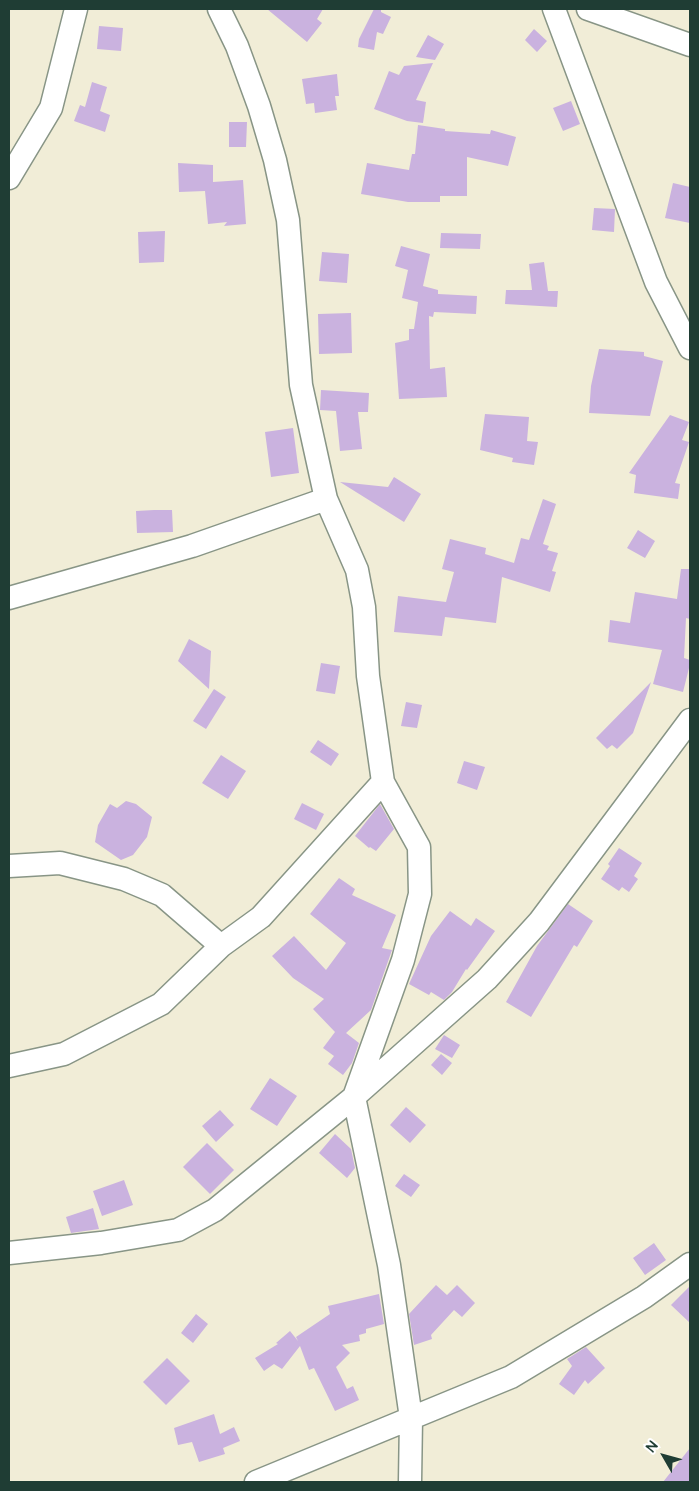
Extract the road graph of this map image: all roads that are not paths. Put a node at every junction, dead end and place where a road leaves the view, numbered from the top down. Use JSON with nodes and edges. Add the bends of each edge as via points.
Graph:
{"nodes":[{"id":1,"x":76,"y":9,"type":"edge"},
{"id":2,"x":219,"y":9,"type":"edge"},
{"id":3,"x":554,"y":9,"type":"edge"},
{"id":4,"x":588,"y":9,"type":"edge"},
{"id":5,"x":690,"y":45,"type":"edge"},
{"id":6,"x":9,"y":178,"type":"edge"},
{"id":7,"x":690,"y":348,"type":"edge"},
{"id":8,"x":326,"y":499,"type":"junction"},
{"id":9,"x":9,"y":598,"type":"edge"},
{"id":10,"x":690,"y":720,"type":"edge"},
{"id":11,"x":383,"y":782,"type":"junction"},
{"id":12,"x":9,"y":866,"type":"edge"},
{"id":13,"x":221,"y":946,"type":"junction"},
{"id":14,"x":9,"y":1066,"type":"edge"},
{"id":15,"x":354,"y":1097,"type":"junction"},
{"id":16,"x":9,"y":1253,"type":"edge"},
{"id":17,"x":690,"y":1264,"type":"edge"},
{"id":18,"x":411,"y":1418,"type":"junction"},
{"id":19,"x":256,"y":1482,"type":"edge"},
{"id":20,"x":410,"y":1482,"type":"edge"}],
"edges":[{"from":1,"to":6,"type":"street","via":[[51,108]]},
{"from":2,"to":8,"type":"street","via":[[237,46],[276,160],[288,220],[301,385]]},
{"from":3,"to":7,"type":"street","via":[[656,282]]},
{"from":4,"to":5,"type":"street"},
{"from":8,"to":9,"type":"street","via":[[192,546]]},
{"from":8,"to":11,"type":"street","via":[[357,570],[364,606],[368,676]]},
{"from":10,"to":15,"type":"street","via":[[539,922],[488,979]]},
{"from":11,"to":13,"type":"street","via":[[261,917]]},
{"from":11,"to":15,"type":"street","via":[[419,847],[420,894],[403,960]]},
{"from":12,"to":13,"type":"street","via":[[60,863],[124,880],[162,895]]},
{"from":13,"to":14,"type":"street","via":[[161,1004],[64,1054]]},
{"from":15,"to":16,"type":"street","via":[[215,1210],[178,1230]]},
{"from":15,"to":18,"type":"street","via":[[388,1265]]},
{"from":17,"to":18,"type":"street","via":[[644,1297],[510,1377]]},
{"from":18,"to":19,"type":"street"},
{"from":18,"to":20,"type":"street"}]}
